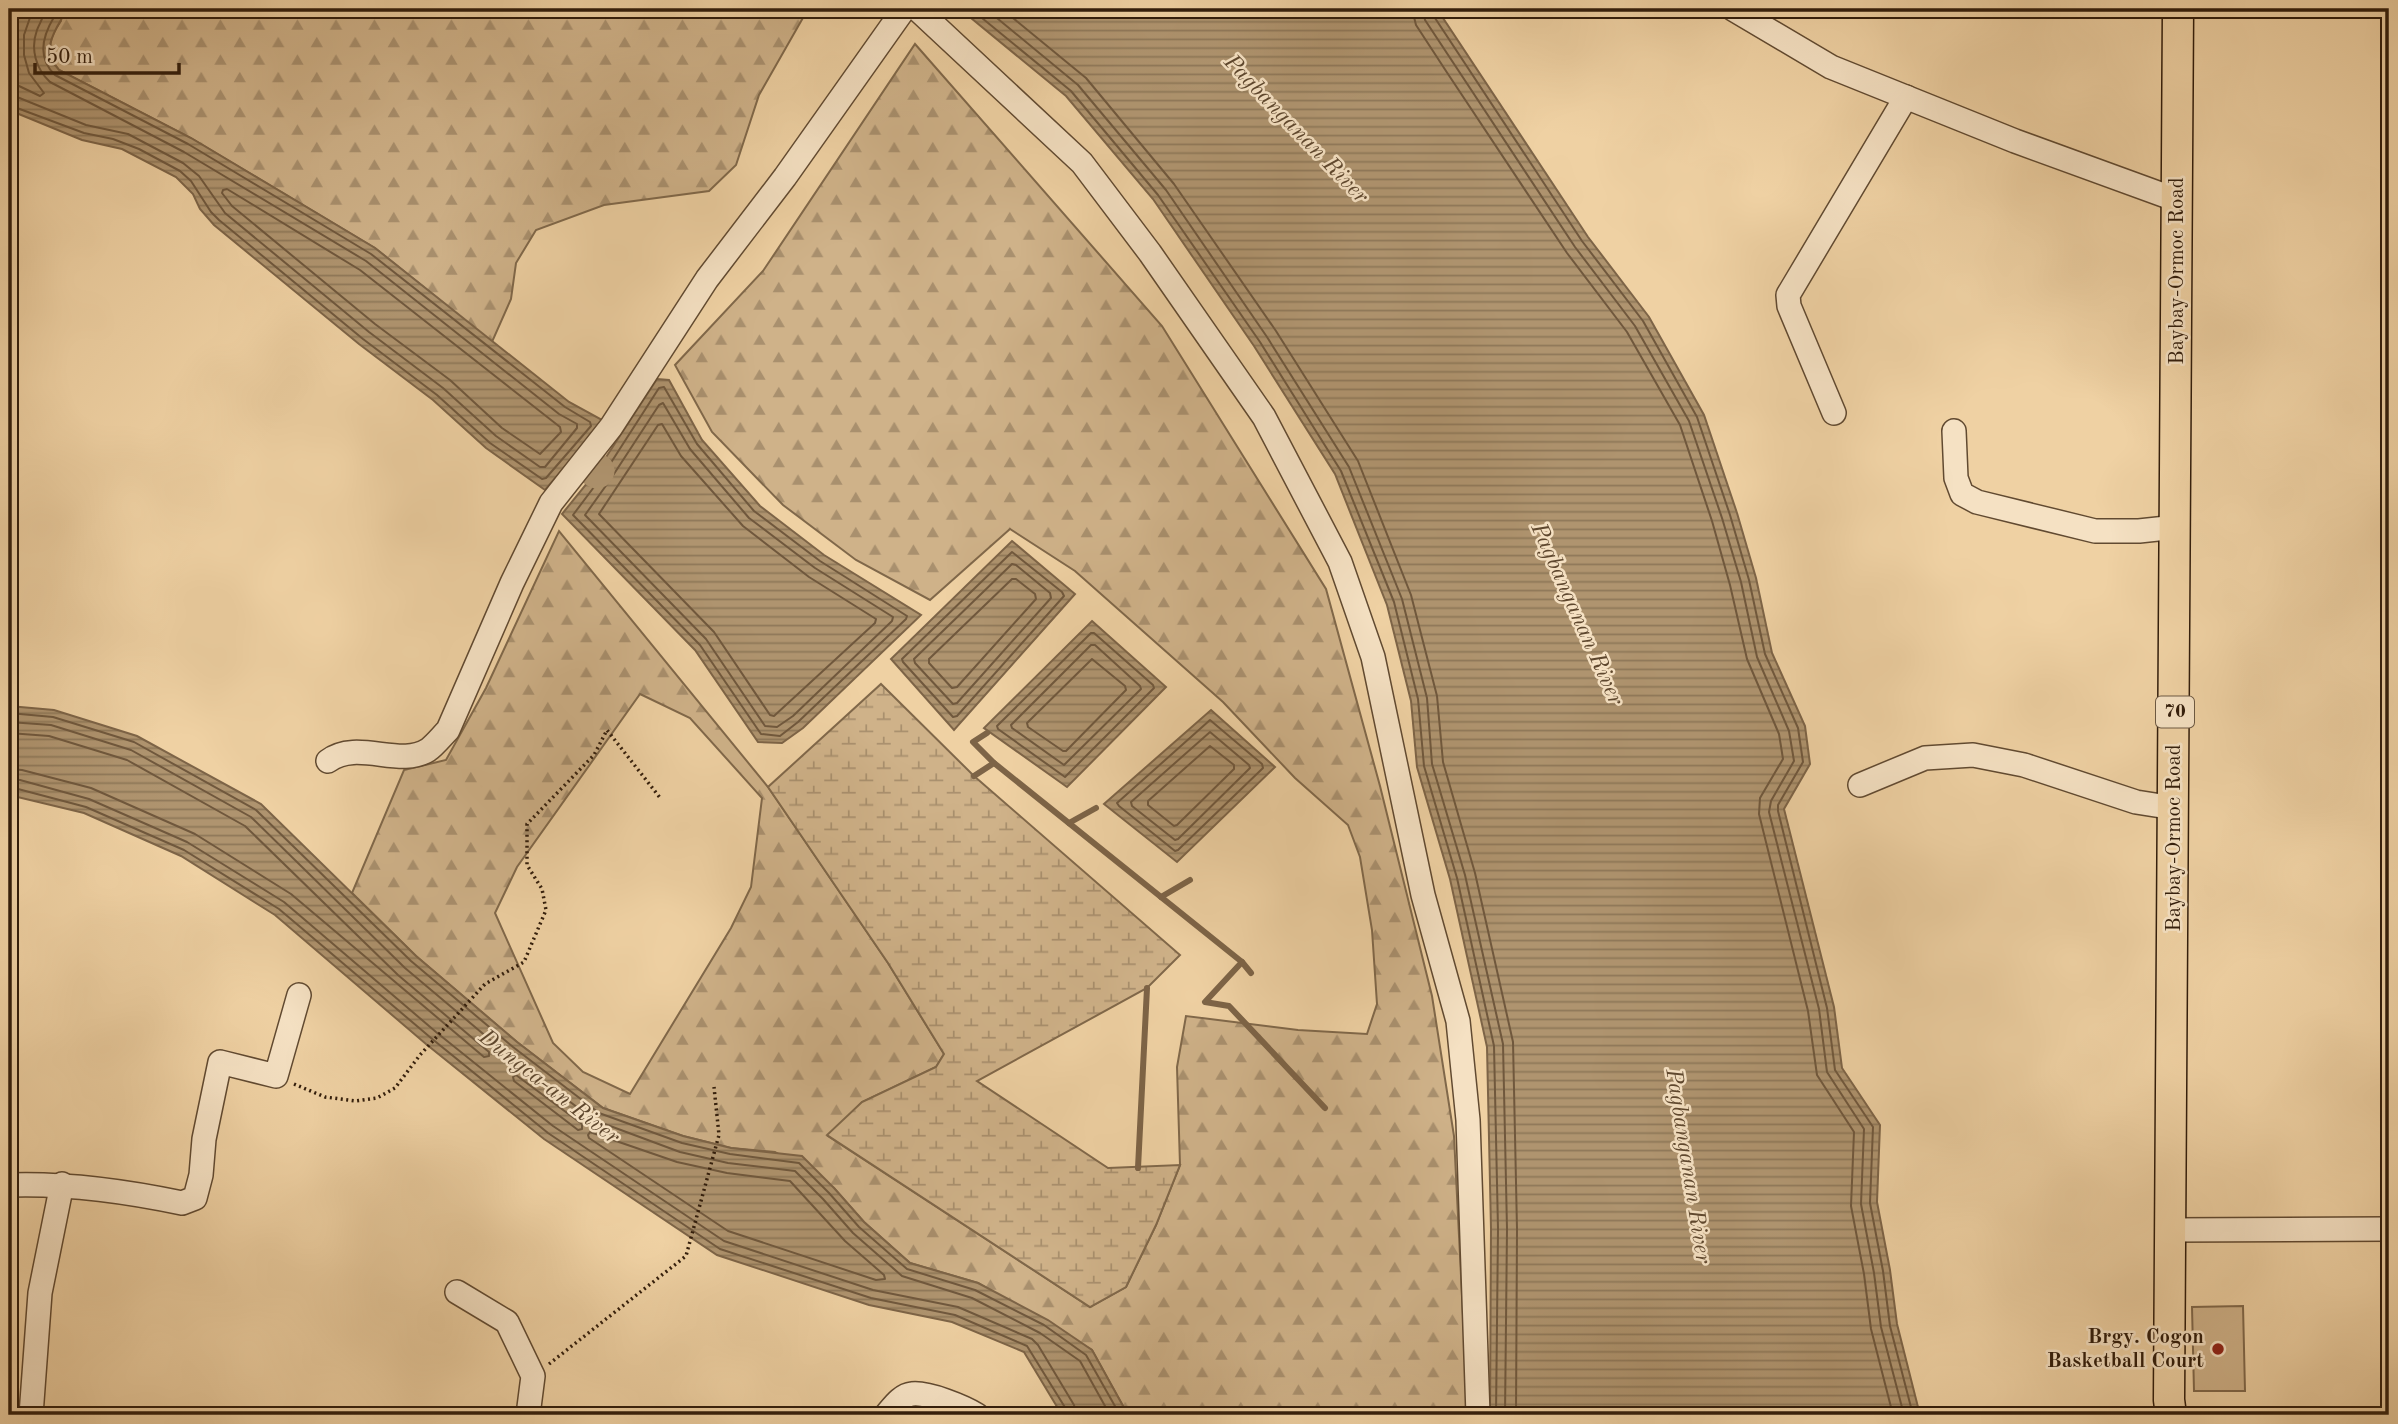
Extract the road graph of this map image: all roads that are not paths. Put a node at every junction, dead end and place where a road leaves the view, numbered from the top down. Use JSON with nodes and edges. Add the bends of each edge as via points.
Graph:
{"nodes":[{"id":1,"x":904,"y":9,"type":"edge"},
{"id":2,"x":917,"y":9,"type":"edge"},
{"id":3,"x":1732,"y":9,"type":"edge"},
{"id":4,"x":2178,"y":9,"type":"edge"},
{"id":5,"x":1906,"y":97,"type":"junction"},
{"id":6,"x":2177,"y":200,"type":"junction"},
{"id":7,"x":1834,"y":413,"type":"dead end"},
{"id":8,"x":1954,"y":431,"type":"dead end"},
{"id":9,"x":2176,"y":527,"type":"junction"},
{"id":10,"x":328,"y":761,"type":"dead end"},
{"id":11,"x":1860,"y":785,"type":"dead end"},
{"id":12,"x":2174,"y":808,"type":"junction"},
{"id":13,"x":299,"y":995,"type":"dead end"},
{"id":14,"x":62,"y":1184,"type":"junction"},
{"id":15,"x":9,"y":1185,"type":"edge"},
{"id":16,"x":2389,"y":1229,"type":"edge"},
{"id":17,"x":2171,"y":1230,"type":"junction"},
{"id":18,"x":457,"y":1292,"type":"dead end"},
{"id":19,"x":31,"y":1415,"type":"edge"},
{"id":20,"x":528,"y":1415,"type":"edge"},
{"id":21,"x":886,"y":1415,"type":"edge"},
{"id":22,"x":977,"y":1415,"type":"edge"},
{"id":23,"x":1478,"y":1415,"type":"edge"},
{"id":24,"x":2171,"y":1415,"type":"edge"}],
"edges":[{"from":1,"to":10,"type":"street","via":[[707,279],[611,427],[551,503],[448,730],[417,755],[338,753]]},
{"from":2,"to":23,"type":"street","via":[[1082,163],[1264,417],[1340,562],[1373,657],[1423,895],[1458,1021],[1468,1120]]},
{"from":3,"to":5,"type":"street","via":[[1823,63]]},
{"from":4,"to":6,"type":"main road","name":"Baybay-Ormoc Road","number":"70"},
{"from":5,"to":6,"type":"street"},
{"from":5,"to":7,"type":"street","via":[[1788,293],[1789,306]]},
{"from":6,"to":9,"type":"main road","name":"Baybay-Ormoc Road","number":"70"},
{"from":8,"to":9,"type":"street","via":[[1956,478],[1962,494],[1977,502],[2095,531]]},
{"from":9,"to":12,"type":"main road","name":"Baybay-Ormoc Road","number":"70"},
{"from":11,"to":12,"type":"street","via":[[1925,758],[1973,755],[2024,765],[2136,802]]},
{"from":12,"to":17,"type":"main road","name":"Baybay-Ormoc Road","number":"70"},
{"from":13,"to":14,"type":"street","via":[[276,1076],[220,1062],[195,1198],[183,1203]]},
{"from":14,"to":15,"type":"street"},
{"from":14,"to":19,"type":"street","via":[[40,1293]]},
{"from":16,"to":17,"type":"street"},
{"from":17,"to":24,"type":"main road","name":"Baybay-Ormoc Road","number":"70"},
{"from":18,"to":20,"type":"street","via":[[507,1322],[533,1376]]},
{"from":21,"to":22,"type":"street","via":[[911,1394],[930,1396]]}]}
